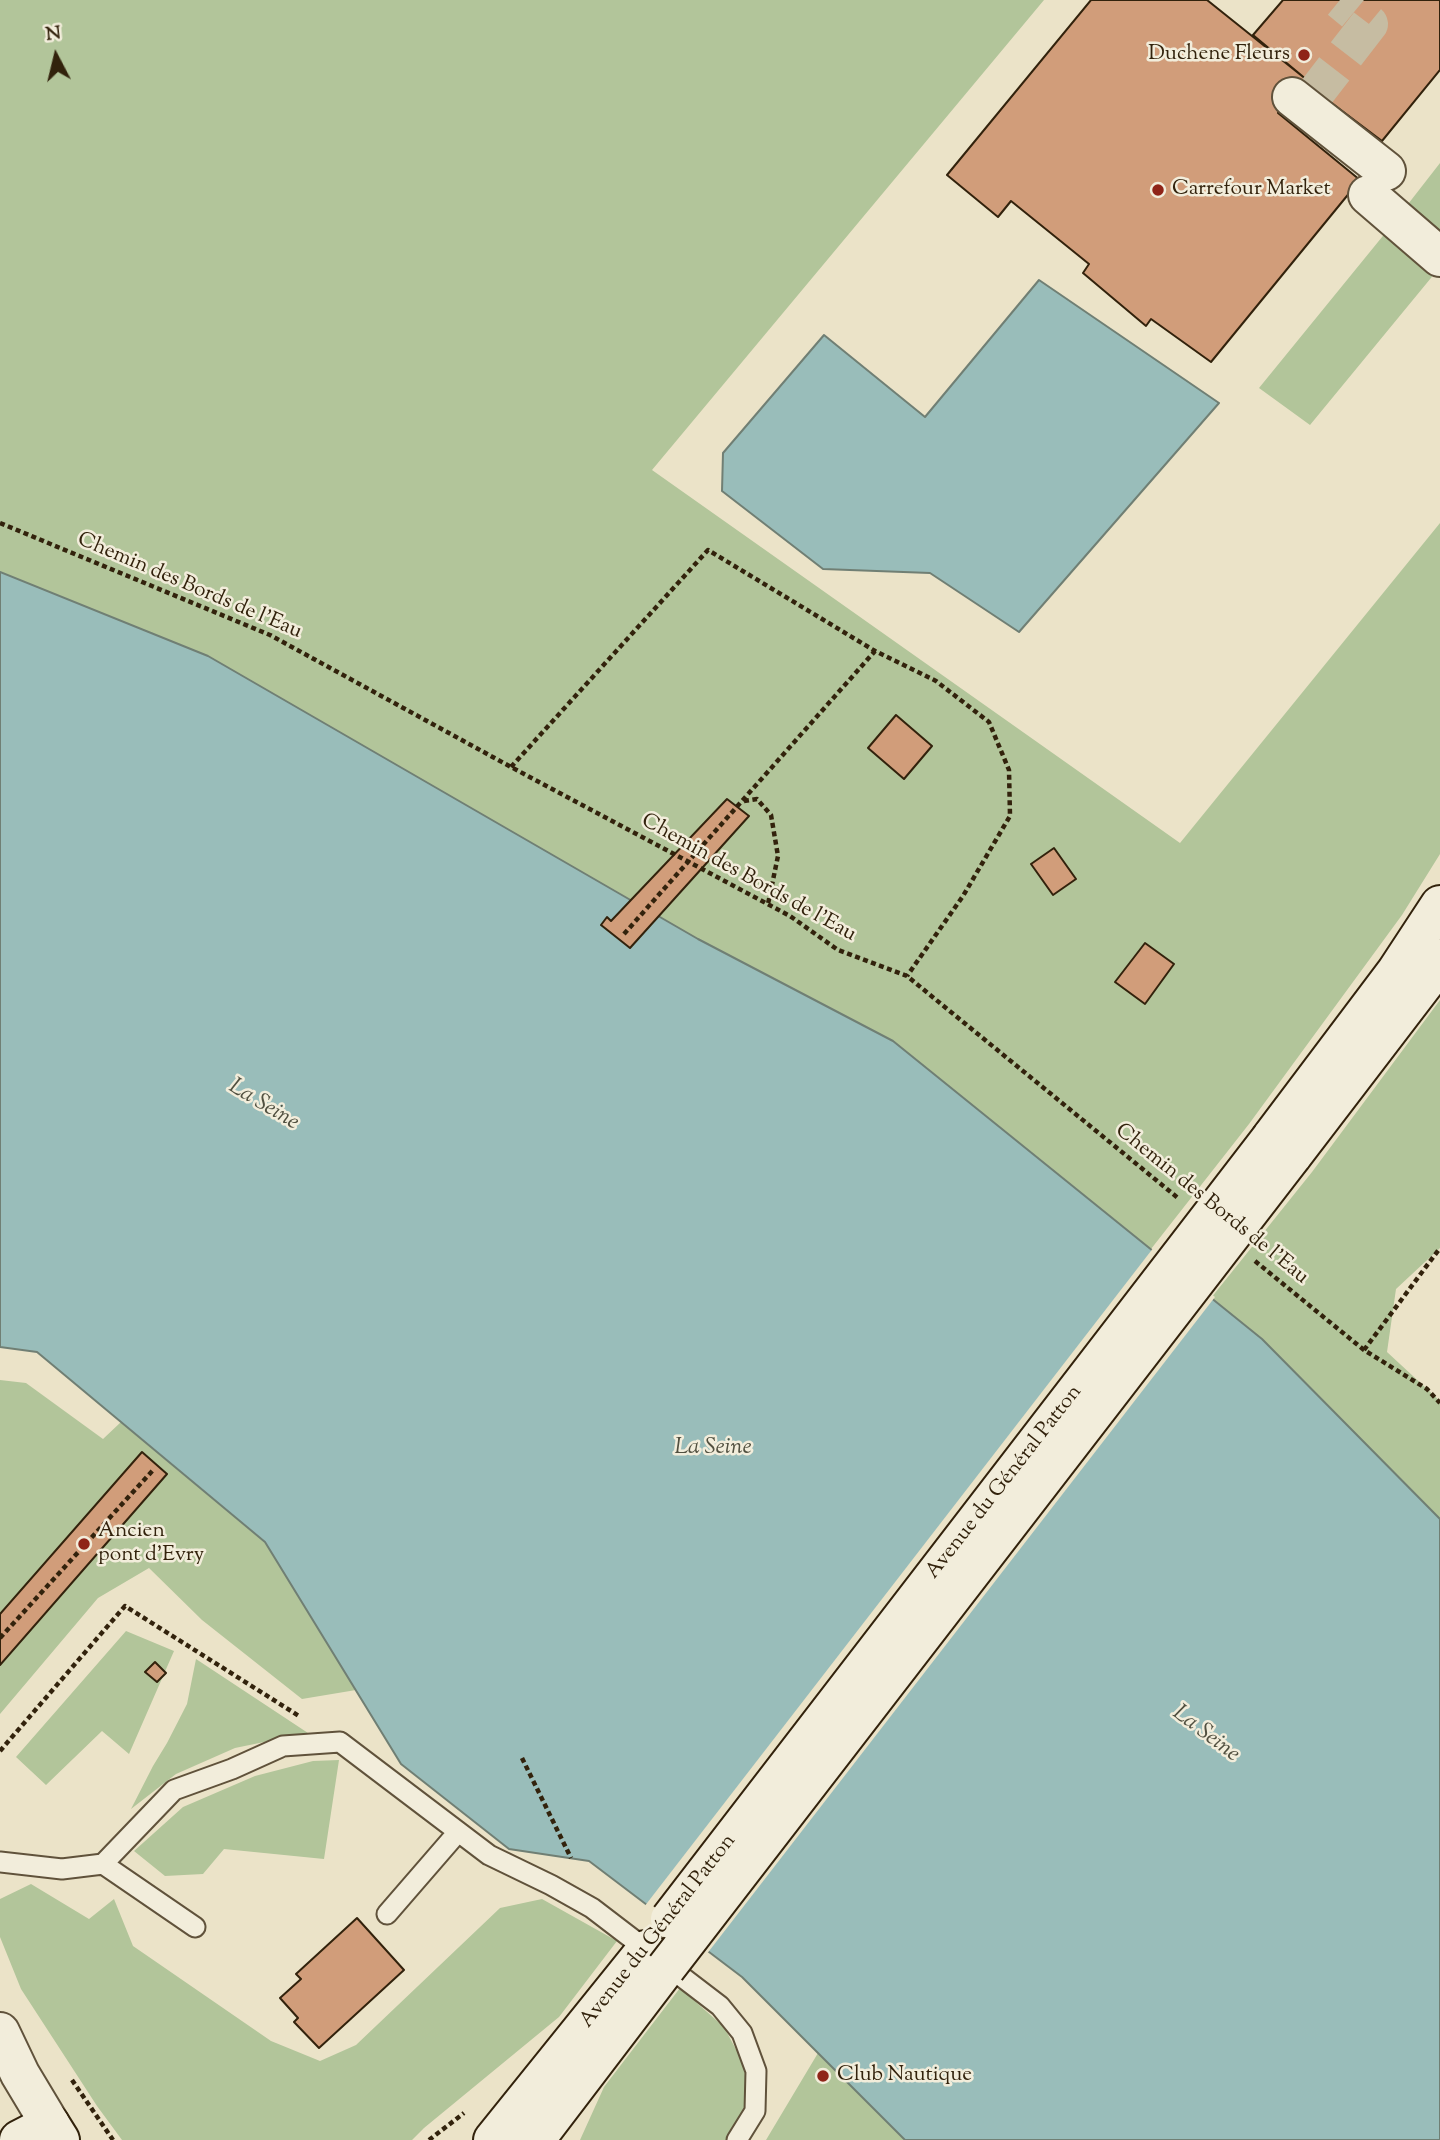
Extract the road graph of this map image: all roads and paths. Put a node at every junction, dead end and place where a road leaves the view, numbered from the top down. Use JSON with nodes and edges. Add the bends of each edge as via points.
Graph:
{"nodes":[{"id":1,"x":1302,"y":100,"type":"dead end"},
{"id":2,"x":1440,"y":257,"type":"edge"},
{"id":3,"x":0,"y":523,"type":"edge"},
{"id":4,"x":875,"y":651,"type":"junction"},
{"id":5,"x":511,"y":767,"type":"junction"},
{"id":6,"x":744,"y":801,"type":"junction"},
{"id":7,"x":768,"y":904,"type":"junction"},
{"id":8,"x":1440,"y":905,"type":"edge"},
{"id":9,"x":624,"y":934,"type":"dead end"},
{"id":10,"x":1440,"y":959,"type":"edge"},
{"id":11,"x":906,"y":976,"type":"junction"},
{"id":12,"x":1281,"y":1147,"type":"junction"},
{"id":13,"x":1183,"y":1202,"type":"dead end"},
{"id":14,"x":1440,"y":1248,"type":"edge"},
{"id":15,"x":1247,"y":1254,"type":"dead end"},
{"id":16,"x":1364,"y":1350,"type":"junction"},
{"id":17,"x":1440,"y":1403,"type":"edge"},
{"id":18,"x":154,"y":1469,"type":"dead end"},
{"id":19,"x":0,"y":1638,"type":"edge"},
{"id":20,"x":340,"y":1742,"type":"junction"},
{"id":21,"x":0,"y":1751,"type":"edge"},
{"id":22,"x":522,"y":1758,"type":"dead end"},
{"id":23,"x":458,"y":1832,"type":"junction"},
{"id":24,"x":571,"y":1858,"type":"dead end"},
{"id":25,"x":0,"y":1862,"type":"edge"},
{"id":26,"x":103,"y":1864,"type":"junction"},
{"id":27,"x":387,"y":1914,"type":"dead end"},
{"id":28,"x":195,"y":1927,"type":"dead end"},
{"id":29,"x":0,"y":2032,"type":"edge"},
{"id":30,"x":574,"y":2064,"type":"junction"},
{"id":31,"x":43,"y":2135,"type":"edge"},
{"id":32,"x":493,"y":2140,"type":"edge"},
{"id":33,"x":535,"y":2140,"type":"edge"},
{"id":34,"x":737,"y":2140,"type":"edge"}],
"edges":[{"from":1,"to":2,"type":"main road"},
{"from":3,"to":5,"type":"path","name":"Chemin des Bords de l’Eau","via":[[270,635]]},
{"from":4,"to":5,"type":"path","via":[[708,550]]},
{"from":4,"to":6,"type":"path"},
{"from":4,"to":11,"type":"path","via":[[936,681],[989,722],[1009,770],[1010,816],[963,896]]},
{"from":5,"to":7,"type":"path","name":"Chemin des Bords de l’Eau"},
{"from":6,"to":7,"type":"path","via":[[757,799],[771,815],[778,856]]},
{"from":6,"to":9,"type":"path"},
{"from":7,"to":11,"type":"path","name":"Chemin des Bords de l’Eau","via":[[838,950]]},
{"from":8,"to":12,"type":"main road","name":"Avenue du Général Patton"},
{"from":10,"to":12,"type":"main road","name":"Avenue du Général Patton"},
{"from":11,"to":13,"type":"path","name":"Chemin des Bords de l’Eau"},
{"from":12,"to":30,"type":"main road","name":"Avenue du Général Patton","bridge":true},
{"from":14,"to":16,"type":"path"},
{"from":15,"to":16,"type":"path","name":"Chemin des Bords de l’Eau"},
{"from":16,"to":17,"type":"path","name":"Chemin des Bords de l’Eau","via":[[1427,1389]]},
{"from":18,"to":19,"type":"path"},
{"from":20,"to":21,"type":"path","via":[[125,1606]]},
{"from":20,"to":23,"type":"lane"},
{"from":20,"to":26,"type":"lane","via":[[283,1746],[174,1790]]},
{"from":22,"to":24,"type":"path"},
{"from":23,"to":27,"type":"lane"},
{"from":23,"to":34,"type":"lane","via":[[489,1855],[592,1908],[720,2006],[742,2033],[756,2071],[755,2111]]},
{"from":25,"to":26,"type":"lane","via":[[62,1869]]},
{"from":26,"to":28,"type":"lane"},
{"from":29,"to":31,"type":"main road"},
{"from":30,"to":32,"type":"main road"},
{"from":30,"to":33,"type":"main road"}]}
